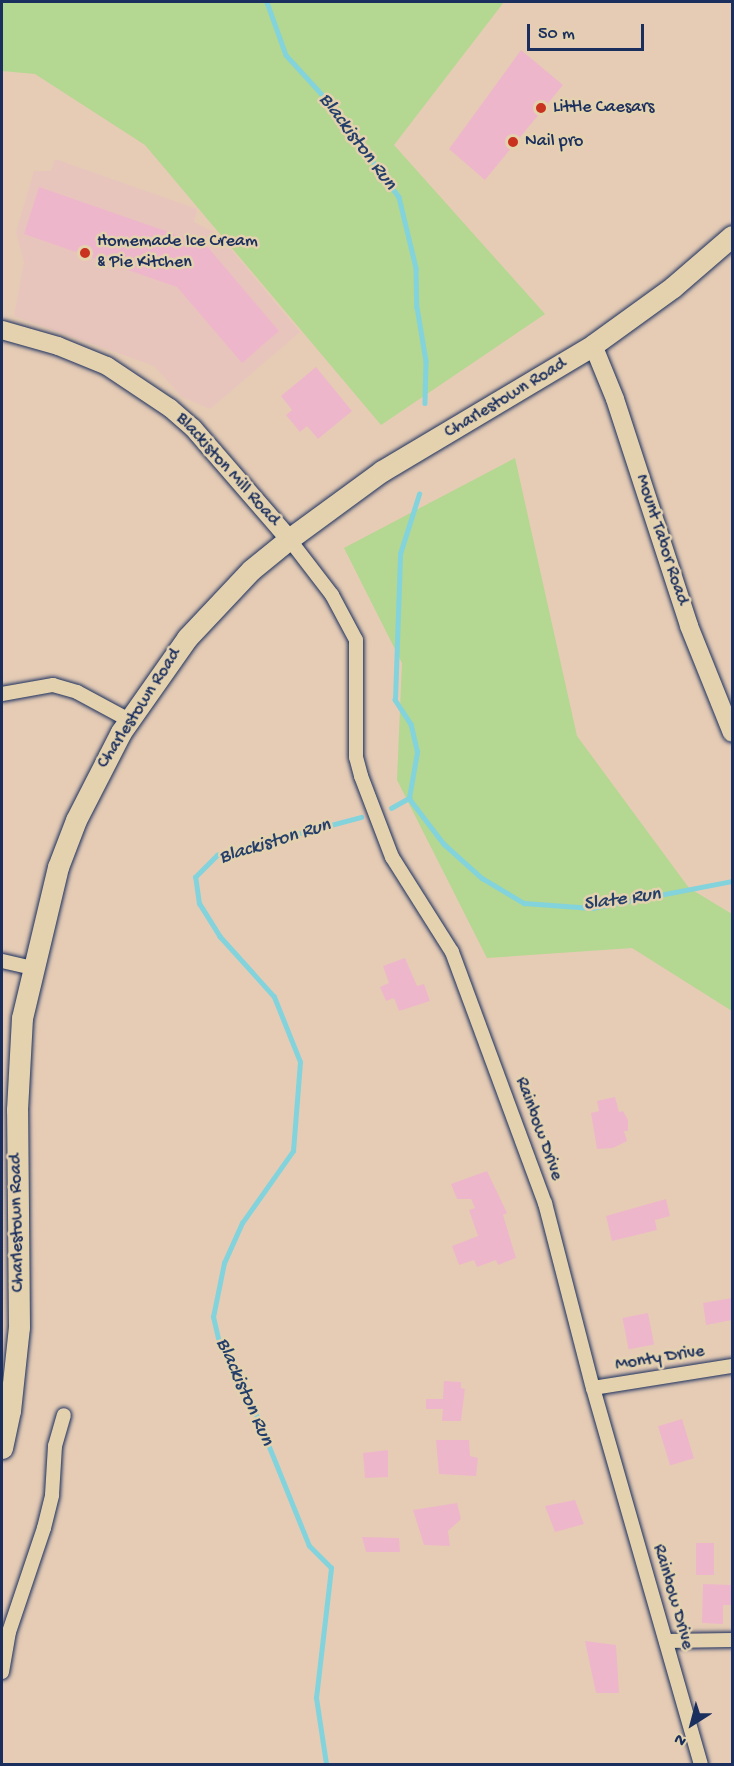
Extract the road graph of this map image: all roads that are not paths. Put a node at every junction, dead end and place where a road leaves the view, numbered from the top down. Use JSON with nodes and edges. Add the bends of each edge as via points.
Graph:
{"nodes":[{"id":1,"x":732,"y":236,"type":"edge"},
{"id":2,"x":2,"y":330,"type":"edge"},
{"id":3,"x":593,"y":345,"type":"junction"},
{"id":4,"x":289,"y":539,"type":"junction"},
{"id":5,"x":2,"y":694,"type":"edge"},
{"id":6,"x":129,"y":720,"type":"junction"},
{"id":7,"x":732,"y":734,"type":"edge"},
{"id":8,"x":2,"y":962,"type":"edge"},
{"id":9,"x":32,"y":968,"type":"junction"},
{"id":10,"x":732,"y":1366,"type":"edge"},
{"id":11,"x":593,"y":1388,"type":"junction"},
{"id":12,"x":64,"y":1415,"type":"dead end"},
{"id":13,"x":2,"y":1448,"type":"edge"},
{"id":14,"x":732,"y":1640,"type":"edge"},
{"id":15,"x":666,"y":1641,"type":"junction"},
{"id":16,"x":2,"y":1672,"type":"edge"},
{"id":17,"x":701,"y":1764,"type":"edge"}],
"edges":[{"from":1,"to":3,"type":"main road","name":"Charlestown Road","via":[[673,287]]},
{"from":2,"to":4,"type":"street","name":"Blackiston Mill Road","via":[[58,346],[107,366],[170,408],[193,428]]},
{"from":3,"to":4,"type":"main road","name":"Charlestown Road","via":[[382,471]]},
{"from":3,"to":7,"type":"street","name":"Mount Tabor Road","via":[[689,626]]},
{"from":4,"to":6,"type":"main road","name":"Charlestown Road","via":[[251,570],[191,633]]},
{"from":4,"to":11,"type":"street","name":"Rainbow Drive","via":[[332,595],[356,640],[356,757],[361,776],[392,857],[452,952],[472,999],[545,1203]]},
{"from":5,"to":6,"type":"street","via":[[53,685],[77,692]]},
{"from":6,"to":9,"type":"main road","name":"Charlestown Road","via":[[72,829]]},
{"from":8,"to":9,"type":"street"},
{"from":9,"to":13,"type":"main road","name":"Charlestown Road","via":[[22,1018],[18,1085],[19,1328]]},
{"from":10,"to":11,"type":"street","name":"Monty Drive"},
{"from":11,"to":15,"type":"street","name":"Rainbow Drive"},
{"from":12,"to":16,"type":"street","via":[[58,1430],[52,1495],[9,1632]]},
{"from":14,"to":15,"type":"street"},
{"from":15,"to":17,"type":"street","name":"Rainbow Drive"}]}
